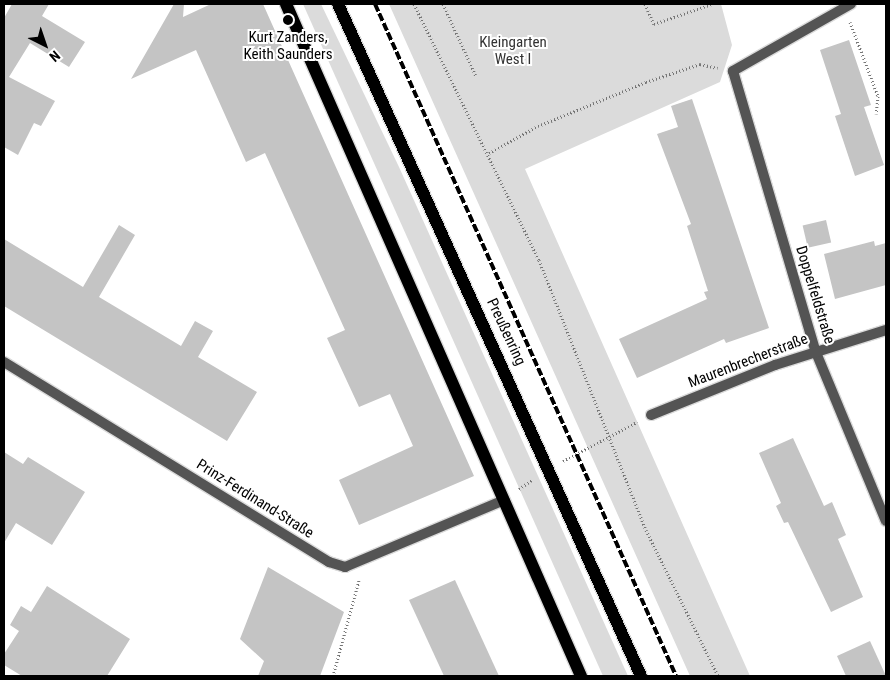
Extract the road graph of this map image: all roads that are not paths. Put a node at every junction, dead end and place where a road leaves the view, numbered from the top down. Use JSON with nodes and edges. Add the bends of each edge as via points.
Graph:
{"nodes":[{"id":1,"x":286,"y":4,"type":"edge"},
{"id":2,"x":338,"y":4,"type":"edge"},
{"id":3,"x":847,"y":6,"type":"edge"},
{"id":4,"x":886,"y":330,"type":"edge"},
{"id":5,"x":815,"y":350,"type":"junction"},
{"id":6,"x":4,"y":362,"type":"edge"},
{"id":7,"x":652,"y":415,"type":"road end"},
{"id":8,"x":504,"y":500,"type":"junction"},
{"id":9,"x":886,"y":521,"type":"edge"},
{"id":10,"x":581,"y":676,"type":"edge"},
{"id":11,"x":640,"y":676,"type":"edge"}],
"edges":[{"from":1,"to":8,"type":"main road"},
{"from":2,"to":11,"type":"main road","name":"Preußenring"},
{"from":3,"to":5,"type":"street","name":"Doppelfeldstraße","via":[[733,72]]},
{"from":4,"to":5,"type":"street","name":"Maurenbrecherstraße"},
{"from":5,"to":7,"type":"street","name":"Maurenbrecherstraße"},
{"from":5,"to":9,"type":"street","name":"Doppelfeldstraße"},
{"from":6,"to":8,"type":"street","name":"Prinz-Ferdinand-Straße","via":[[329,562],[345,567],[364,562]]},
{"from":8,"to":10,"type":"main road"}]}
